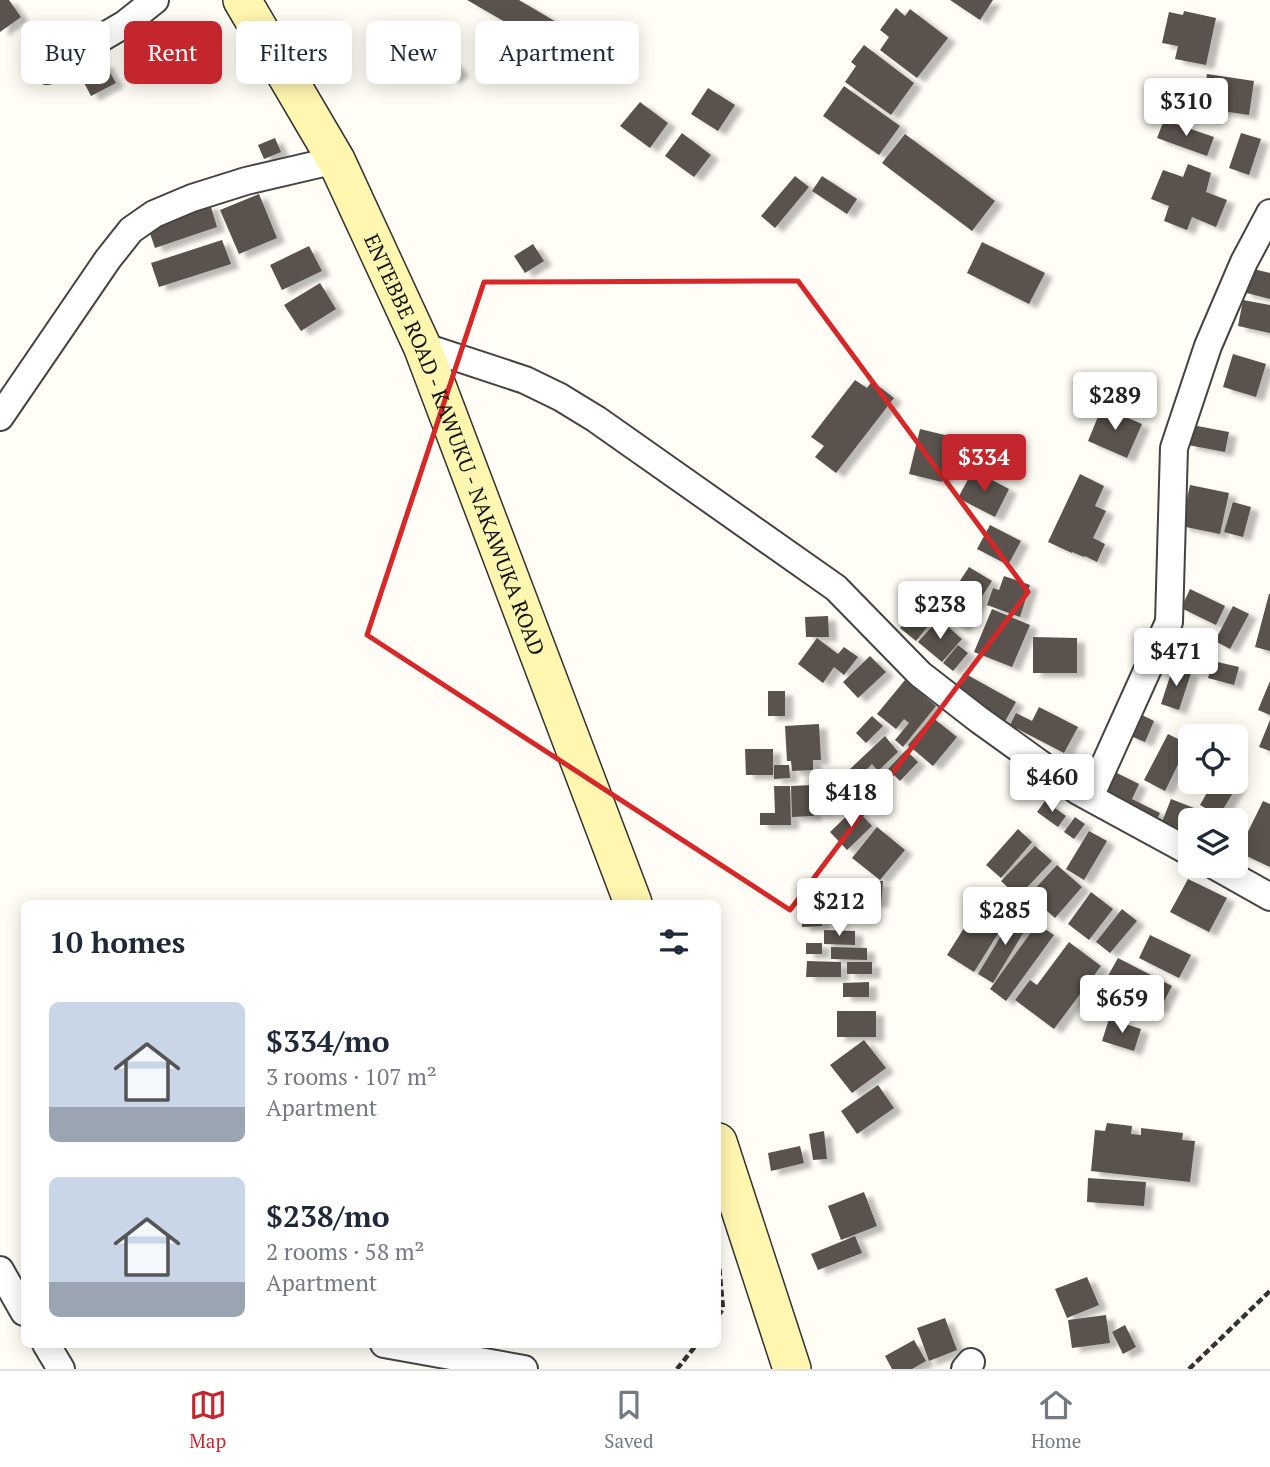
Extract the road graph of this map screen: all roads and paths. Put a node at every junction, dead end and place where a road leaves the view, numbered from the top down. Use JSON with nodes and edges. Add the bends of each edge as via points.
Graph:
{"nodes":[{"id":1,"x":155,"y":0,"type":"edge"},
{"id":2,"x":242,"y":0,"type":"edge"},
{"id":3,"x":110,"y":33,"type":"edge"},
{"id":4,"x":336,"y":160,"type":"junction"},
{"id":5,"x":1270,"y":213,"type":"edge"},
{"id":6,"x":422,"y":346,"type":"junction"},
{"id":7,"x":0,"y":418,"type":"edge"},
{"id":8,"x":1090,"y":797,"type":"junction"},
{"id":9,"x":1178,"y":845,"type":"edge"},
{"id":10,"x":1236,"y":878,"type":"edge"},
{"id":11,"x":1270,"y":897,"type":"edge"},
{"id":12,"x":632,"y":900,"type":"edge"},
{"id":13,"x":721,"y":1151,"type":"edge"},
{"id":14,"x":1270,"y":1291,"type":"edge"},
{"id":15,"x":48,"y":1348,"type":"edge"},
{"id":16,"x":406,"y":1348,"type":"edge"},
{"id":17,"x":694,"y":1348,"type":"edge"},
{"id":18,"x":61,"y":1369,"type":"edge"},
{"id":19,"x":524,"y":1369,"type":"edge"},
{"id":20,"x":677,"y":1369,"type":"edge"},
{"id":21,"x":792,"y":1369,"type":"edge"},
{"id":22,"x":1189,"y":1369,"type":"edge"}],
"edges":[{"from":1,"to":3,"type":"street"},
{"from":2,"to":4,"type":"main road","name":"ENTEBBE ROAD - KAWUKU - NAKAWUKA ROAD"},
{"from":4,"to":6,"type":"main road","name":"ENTEBBE ROAD - KAWUKU - NAKAWUKA ROAD"},
{"from":4,"to":7,"type":"street","via":[[192,198],[131,230]]},
{"from":5,"to":8,"type":"street","via":[[1208,346],[1174,448],[1169,622]]},
{"from":6,"to":8,"type":"street","via":[[525,380],[596,419],[836,588],[919,674]]},
{"from":6,"to":12,"type":"main road","name":"ENTEBBE ROAD - KAWUKU - NAKAWUKA ROAD"},
{"from":8,"to":9,"type":"street"},
{"from":10,"to":11,"type":"street"},
{"from":13,"to":21,"type":"main road"},
{"from":14,"to":22,"type":"path"},
{"from":15,"to":18,"type":"street"},
{"from":16,"to":19,"type":"street"},
{"from":17,"to":20,"type":"path"}]}
